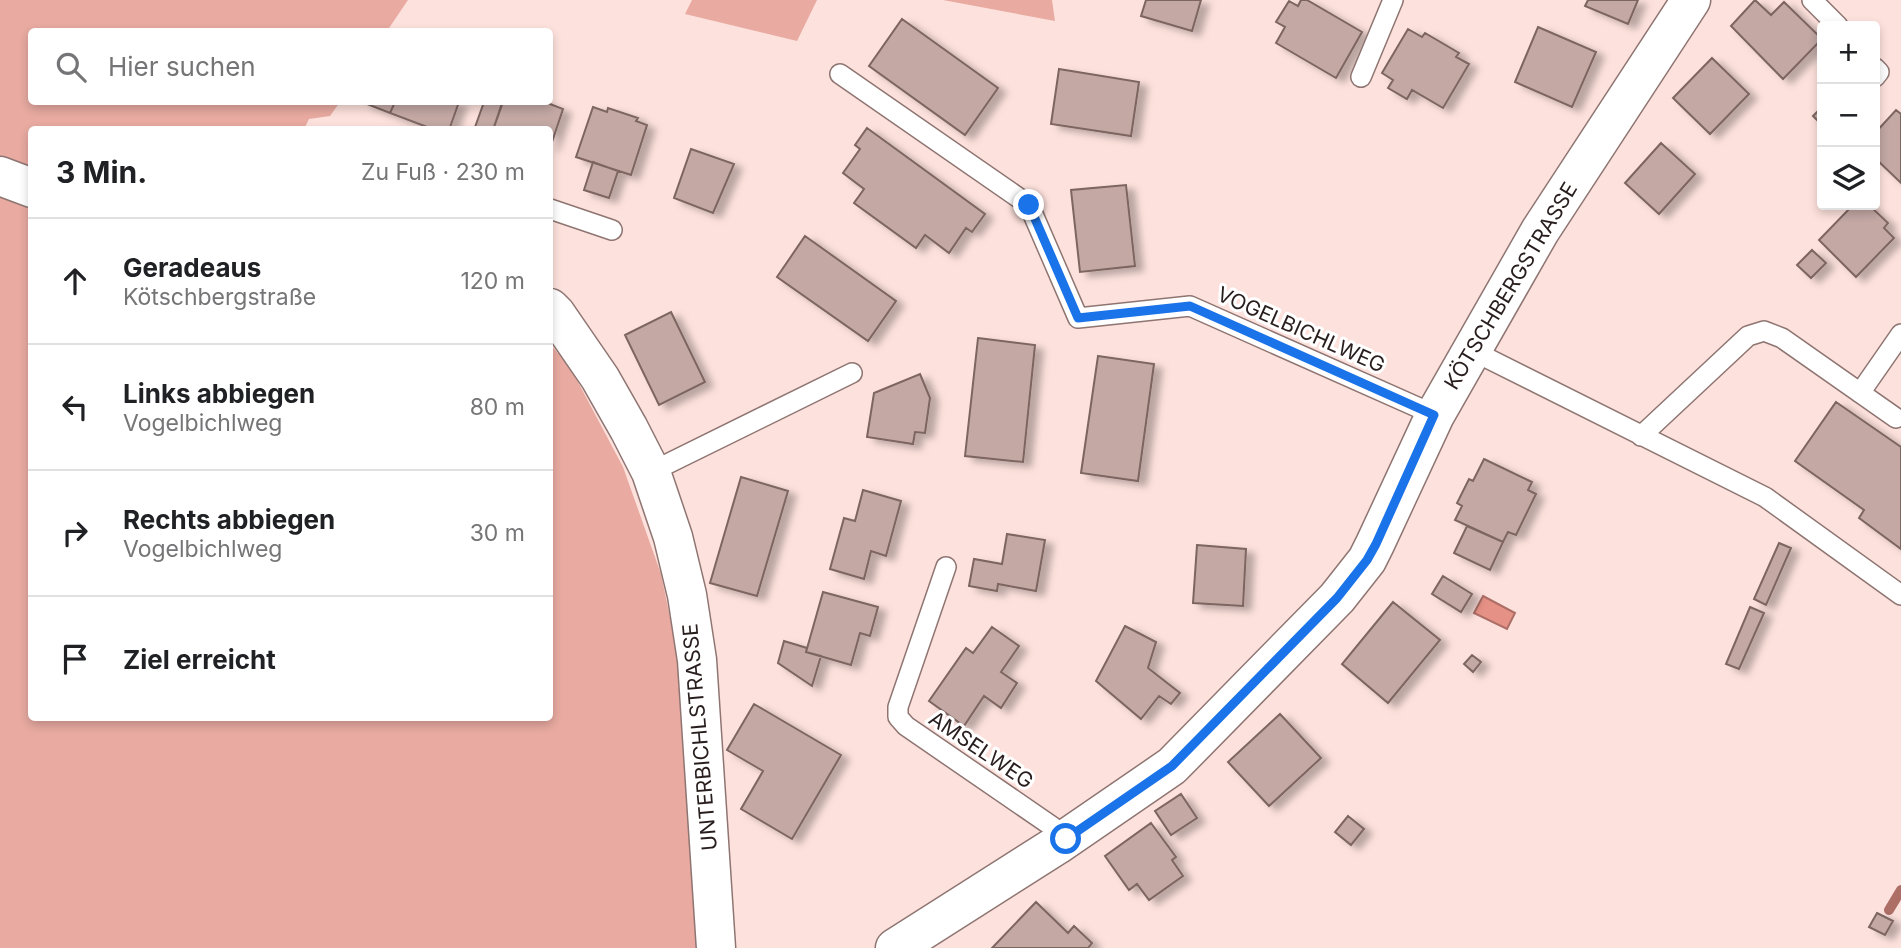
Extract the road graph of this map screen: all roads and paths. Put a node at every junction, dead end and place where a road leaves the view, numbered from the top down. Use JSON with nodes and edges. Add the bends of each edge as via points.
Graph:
{"nodes":[{"id":1,"x":1393,"y":0,"type":"edge"},
{"id":2,"x":1691,"y":0,"type":"edge"},
{"id":3,"x":1812,"y":0,"type":"edge"},
{"id":4,"x":1833,"y":21,"type":"edge"},
{"id":5,"x":840,"y":74,"type":"dead end"},
{"id":6,"x":1361,"y":77,"type":"dead end"},
{"id":7,"x":0,"y":176,"type":"edge"},
{"id":8,"x":28,"y":186,"type":"edge"},
{"id":9,"x":553,"y":210,"type":"edge"},
{"id":10,"x":612,"y":230,"type":"dead end"},
{"id":11,"x":553,"y":311,"type":"edge"},
{"id":12,"x":1901,"y":334,"type":"edge"},
{"id":13,"x":1471,"y":350,"type":"junction"},
{"id":14,"x":852,"y":373,"type":"dead end"},
{"id":15,"x":1860,"y":393,"type":"junction"},
{"id":16,"x":1434,"y":415,"type":"junction"},
{"id":17,"x":1896,"y":418,"type":"dead end"},
{"id":18,"x":1641,"y":436,"type":"junction"},
{"id":19,"x":651,"y":472,"type":"junction"},
{"id":20,"x":946,"y":567,"type":"dead end"},
{"id":21,"x":1901,"y":595,"type":"edge"},
{"id":22,"x":1066,"y":839,"type":"junction"},
{"id":23,"x":716,"y":948,"type":"edge"},
{"id":24,"x":895,"y":948,"type":"edge"}],
"edges":[{"from":1,"to":6,"type":"lane"},
{"from":2,"to":13,"type":"street","name":"KÖTSCHBERGSTRASSE","via":[[1540,231]]},
{"from":3,"to":4,"type":"lane"},
{"from":5,"to":16,"type":"lane","name":"VOGELBICHLWEG","via":[[1029,205],[1078,318],[1190,306]]},
{"from":7,"to":8,"type":"street"},
{"from":9,"to":10,"type":"lane"},
{"from":11,"to":19,"type":"street","name":"UNTERBICHLSTRASSE","via":[[600,378]]},
{"from":12,"to":15,"type":"lane"},
{"from":13,"to":16,"type":"street","name":"KÖTSCHBERGSTRASSE"},
{"from":13,"to":18,"type":"lane"},
{"from":14,"to":19,"type":"lane"},
{"from":15,"to":17,"type":"lane"},
{"from":15,"to":18,"type":"lane","via":[[1782,338],[1764,331],[1748,336]]},
{"from":16,"to":22,"type":"street","name":"KÖTSCHBERGSTRASSE","via":[[1376,544],[1337,598],[1172,766]]},
{"from":18,"to":21,"type":"lane","via":[[1765,497]]},
{"from":19,"to":23,"type":"street","name":"UNTERBICHLSTRASSE","via":[[673,537],[697,660]]},
{"from":20,"to":22,"type":"lane","name":"AMSELWEG","via":[[898,717]]},
{"from":22,"to":24,"type":"street","name":"KÖTSCHBERGSTRASSE"}]}
